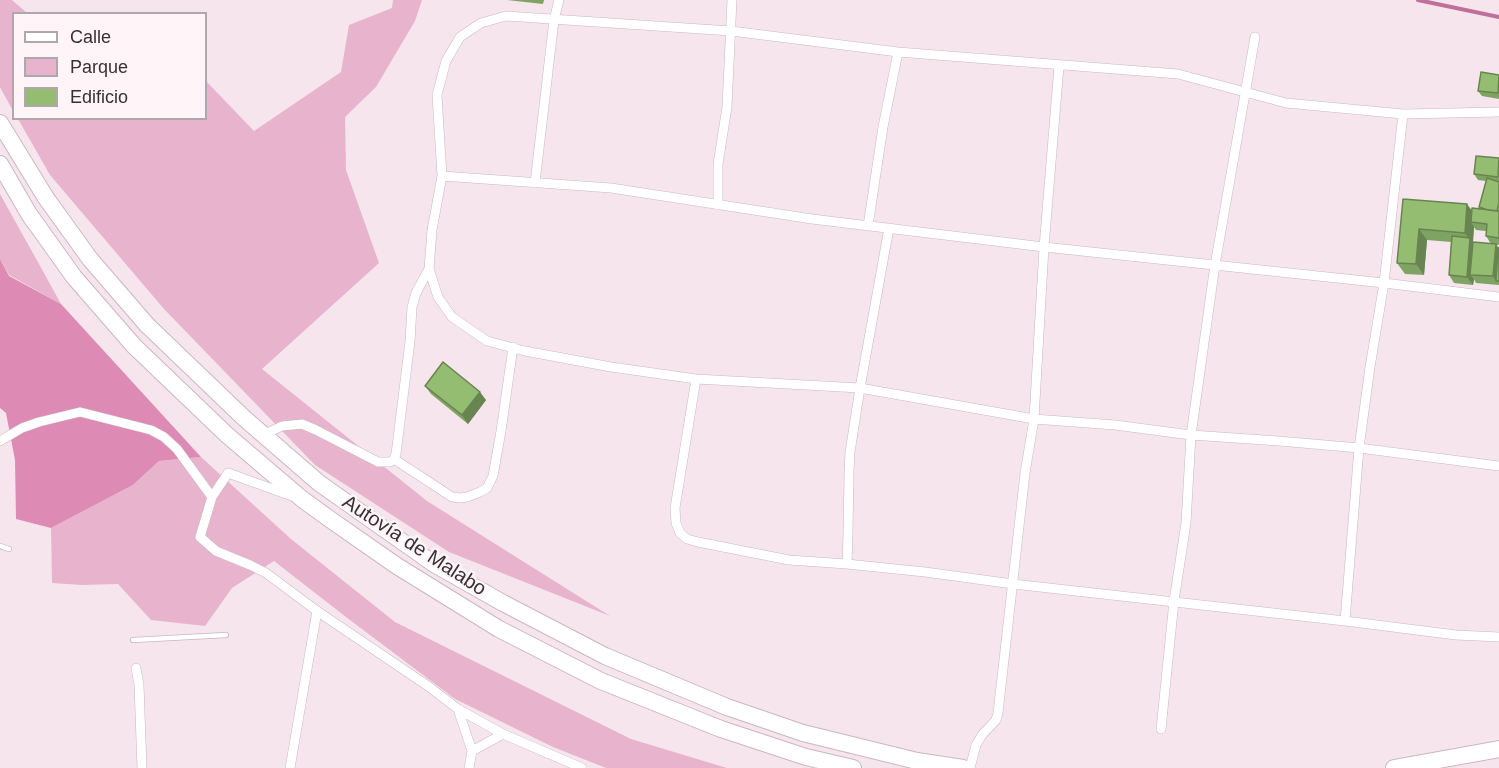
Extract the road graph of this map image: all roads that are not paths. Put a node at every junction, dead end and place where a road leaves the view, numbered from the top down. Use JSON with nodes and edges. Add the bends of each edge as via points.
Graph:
{"nodes":[{"id":1,"x":559,"y":0,"type":"edge"},
{"id":2,"x":732,"y":0,"type":"edge"},
{"id":3,"x":554,"y":20,"type":"junction"},
{"id":4,"x":731,"y":31,"type":"junction"},
{"id":5,"x":1255,"y":37,"type":"dead end"},
{"id":6,"x":898,"y":52,"type":"junction"},
{"id":7,"x":1059,"y":66,"type":"junction"},
{"id":8,"x":1246,"y":92,"type":"junction"},
{"id":9,"x":1499,"y":112,"type":"edge"},
{"id":10,"x":1403,"y":114,"type":"junction"},
{"id":11,"x":0,"y":123,"type":"edge"},
{"id":12,"x":0,"y":164,"type":"edge"},
{"id":13,"x":442,"y":176,"type":"junction"},
{"id":14,"x":535,"y":183,"type":"junction"},
{"id":15,"x":718,"y":205,"type":"junction"},
{"id":16,"x":868,"y":226,"type":"junction"},
{"id":17,"x":889,"y":228,"type":"junction"},
{"id":18,"x":1044,"y":247,"type":"junction"},
{"id":19,"x":1215,"y":265,"type":"junction"},
{"id":20,"x":429,"y":269,"type":"junction"},
{"id":21,"x":1384,"y":283,"type":"junction"},
{"id":22,"x":1499,"y":297,"type":"edge"},
{"id":23,"x":513,"y":347,"type":"junction"},
{"id":24,"x":696,"y":379,"type":"junction"},
{"id":25,"x":860,"y":388,"type":"junction"},
{"id":26,"x":1034,"y":419,"type":"junction"},
{"id":27,"x":263,"y":435,"type":"junction"},
{"id":28,"x":1191,"y":435,"type":"junction"},
{"id":29,"x":0,"y":441,"type":"edge"},
{"id":30,"x":1359,"y":448,"type":"junction"},
{"id":31,"x":394,"y":459,"type":"junction"},
{"id":32,"x":1499,"y":466,"type":"edge"},
{"id":33,"x":212,"y":497,"type":"junction"},
{"id":34,"x":302,"y":499,"type":"junction"},
{"id":35,"x":0,"y":546,"type":"edge"},
{"id":36,"x":9,"y":549,"type":"dead end"},
{"id":37,"x":847,"y":564,"type":"junction"},
{"id":38,"x":1013,"y":584,"type":"junction"},
{"id":39,"x":1174,"y":601,"type":"junction"},
{"id":40,"x":317,"y":610,"type":"junction"},
{"id":41,"x":1345,"y":621,"type":"junction"},
{"id":42,"x":226,"y":635,"type":"dead end"},
{"id":43,"x":1499,"y":638,"type":"edge"},
{"id":44,"x":132,"y":640,"type":"dead end"},
{"id":45,"x":136,"y":668,"type":"dead end"},
{"id":46,"x":458,"y":709,"type":"junction"},
{"id":47,"x":1161,"y":729,"type":"dead end"},
{"id":48,"x":503,"y":734,"type":"junction"},
{"id":49,"x":1499,"y":748,"type":"edge"},
{"id":50,"x":472,"y":751,"type":"junction"},
{"id":51,"x":142,"y":768,"type":"edge"},
{"id":52,"x":290,"y":768,"type":"edge"},
{"id":53,"x":470,"y":768,"type":"edge"},
{"id":54,"x":582,"y":768,"type":"edge"},
{"id":55,"x":853,"y":768,"type":"edge"},
{"id":56,"x":963,"y":768,"type":"edge"},
{"id":57,"x":970,"y":768,"type":"edge"},
{"id":58,"x":1394,"y":768,"type":"edge"}],
"edges":[{"from":1,"to":3,"type":"street"},
{"from":2,"to":4,"type":"street"},
{"from":3,"to":4,"type":"street"},
{"from":3,"to":13,"type":"street","via":[[506,16],[480,22],[460,37],[446,61],[437,95]]},
{"from":3,"to":14,"type":"street"},
{"from":4,"to":6,"type":"street"},
{"from":4,"to":15,"type":"street","via":[[727,107],[718,164]]},
{"from":5,"to":8,"type":"street"},
{"from":6,"to":7,"type":"street"},
{"from":6,"to":16,"type":"street"},
{"from":7,"to":8,"type":"street","via":[[1178,74]]},
{"from":7,"to":18,"type":"street"},
{"from":8,"to":10,"type":"street","via":[[1286,103]]},
{"from":8,"to":19,"type":"street"},
{"from":9,"to":10,"type":"street"},
{"from":10,"to":21,"type":"street"},
{"from":11,"to":27,"type":"highway","name":"Autovía de Malabo","via":[[46,198],[90,259],[147,325]]},
{"from":12,"to":34,"type":"highway","name":"Autovía de Malabo","via":[[29,214],[74,277],[135,346],[227,435]]},
{"from":13,"to":14,"type":"street"},
{"from":13,"to":20,"type":"street"},
{"from":14,"to":15,"type":"street","via":[[611,188]]},
{"from":15,"to":16,"type":"street"},
{"from":16,"to":17,"type":"street"},
{"from":17,"to":18,"type":"street"},
{"from":17,"to":25,"type":"street"},
{"from":18,"to":19,"type":"street"},
{"from":18,"to":26,"type":"street"},
{"from":19,"to":21,"type":"street"},
{"from":19,"to":28,"type":"street"},
{"from":20,"to":23,"type":"street","via":[[438,297],[452,317],[487,341]]},
{"from":20,"to":31,"type":"street","via":[[412,307]]},
{"from":21,"to":22,"type":"street"},
{"from":21,"to":30,"type":"street"},
{"from":23,"to":24,"type":"street"},
{"from":23,"to":31,"type":"street","via":[[493,476],[487,488],[460,498],[452,496]]},
{"from":24,"to":25,"type":"street"},
{"from":24,"to":37,"type":"street","via":[[675,508],[680,533],[698,542],[789,560]]},
{"from":25,"to":26,"type":"street"},
{"from":25,"to":37,"type":"street","via":[[849,472]]},
{"from":26,"to":28,"type":"street"},
{"from":26,"to":38,"type":"street"},
{"from":27,"to":31,"type":"street","via":[[282,426],[302,424],[378,462]]},
{"from":27,"to":56,"type":"highway","name":"Autovía de Malabo","via":[[319,483],[434,564],[605,656],[727,707],[803,733]]},
{"from":28,"to":30,"type":"street"},
{"from":28,"to":39,"type":"street","via":[[1186,523]]},
{"from":29,"to":33,"type":"street","via":[[22,428],[80,412],[113,419],[164,437]]},
{"from":30,"to":32,"type":"street"},
{"from":30,"to":41,"type":"street"},
{"from":33,"to":34,"type":"street","via":[[228,473]]},
{"from":33,"to":40,"type":"street","via":[[200,537],[216,551],[266,573]]},
{"from":34,"to":55,"type":"highway","name":"Autovía de Malabo","via":[[397,566],[499,629],[601,681],[721,729]]},
{"from":35,"to":36,"type":"lane"},
{"from":37,"to":38,"type":"street"},
{"from":38,"to":39,"type":"street"},
{"from":38,"to":57,"type":"street","via":[[998,712],[976,745]]},
{"from":39,"to":41,"type":"street"},
{"from":39,"to":47,"type":"street"},
{"from":40,"to":46,"type":"street"},
{"from":40,"to":52,"type":"street"},
{"from":41,"to":43,"type":"street"},
{"from":42,"to":44,"type":"lane"},
{"from":45,"to":51,"type":"street"},
{"from":46,"to":48,"type":"street"},
{"from":46,"to":50,"type":"street"},
{"from":48,"to":50,"type":"street"},
{"from":48,"to":54,"type":"street"},
{"from":49,"to":58,"type":"highway"},
{"from":50,"to":53,"type":"street"}]}
